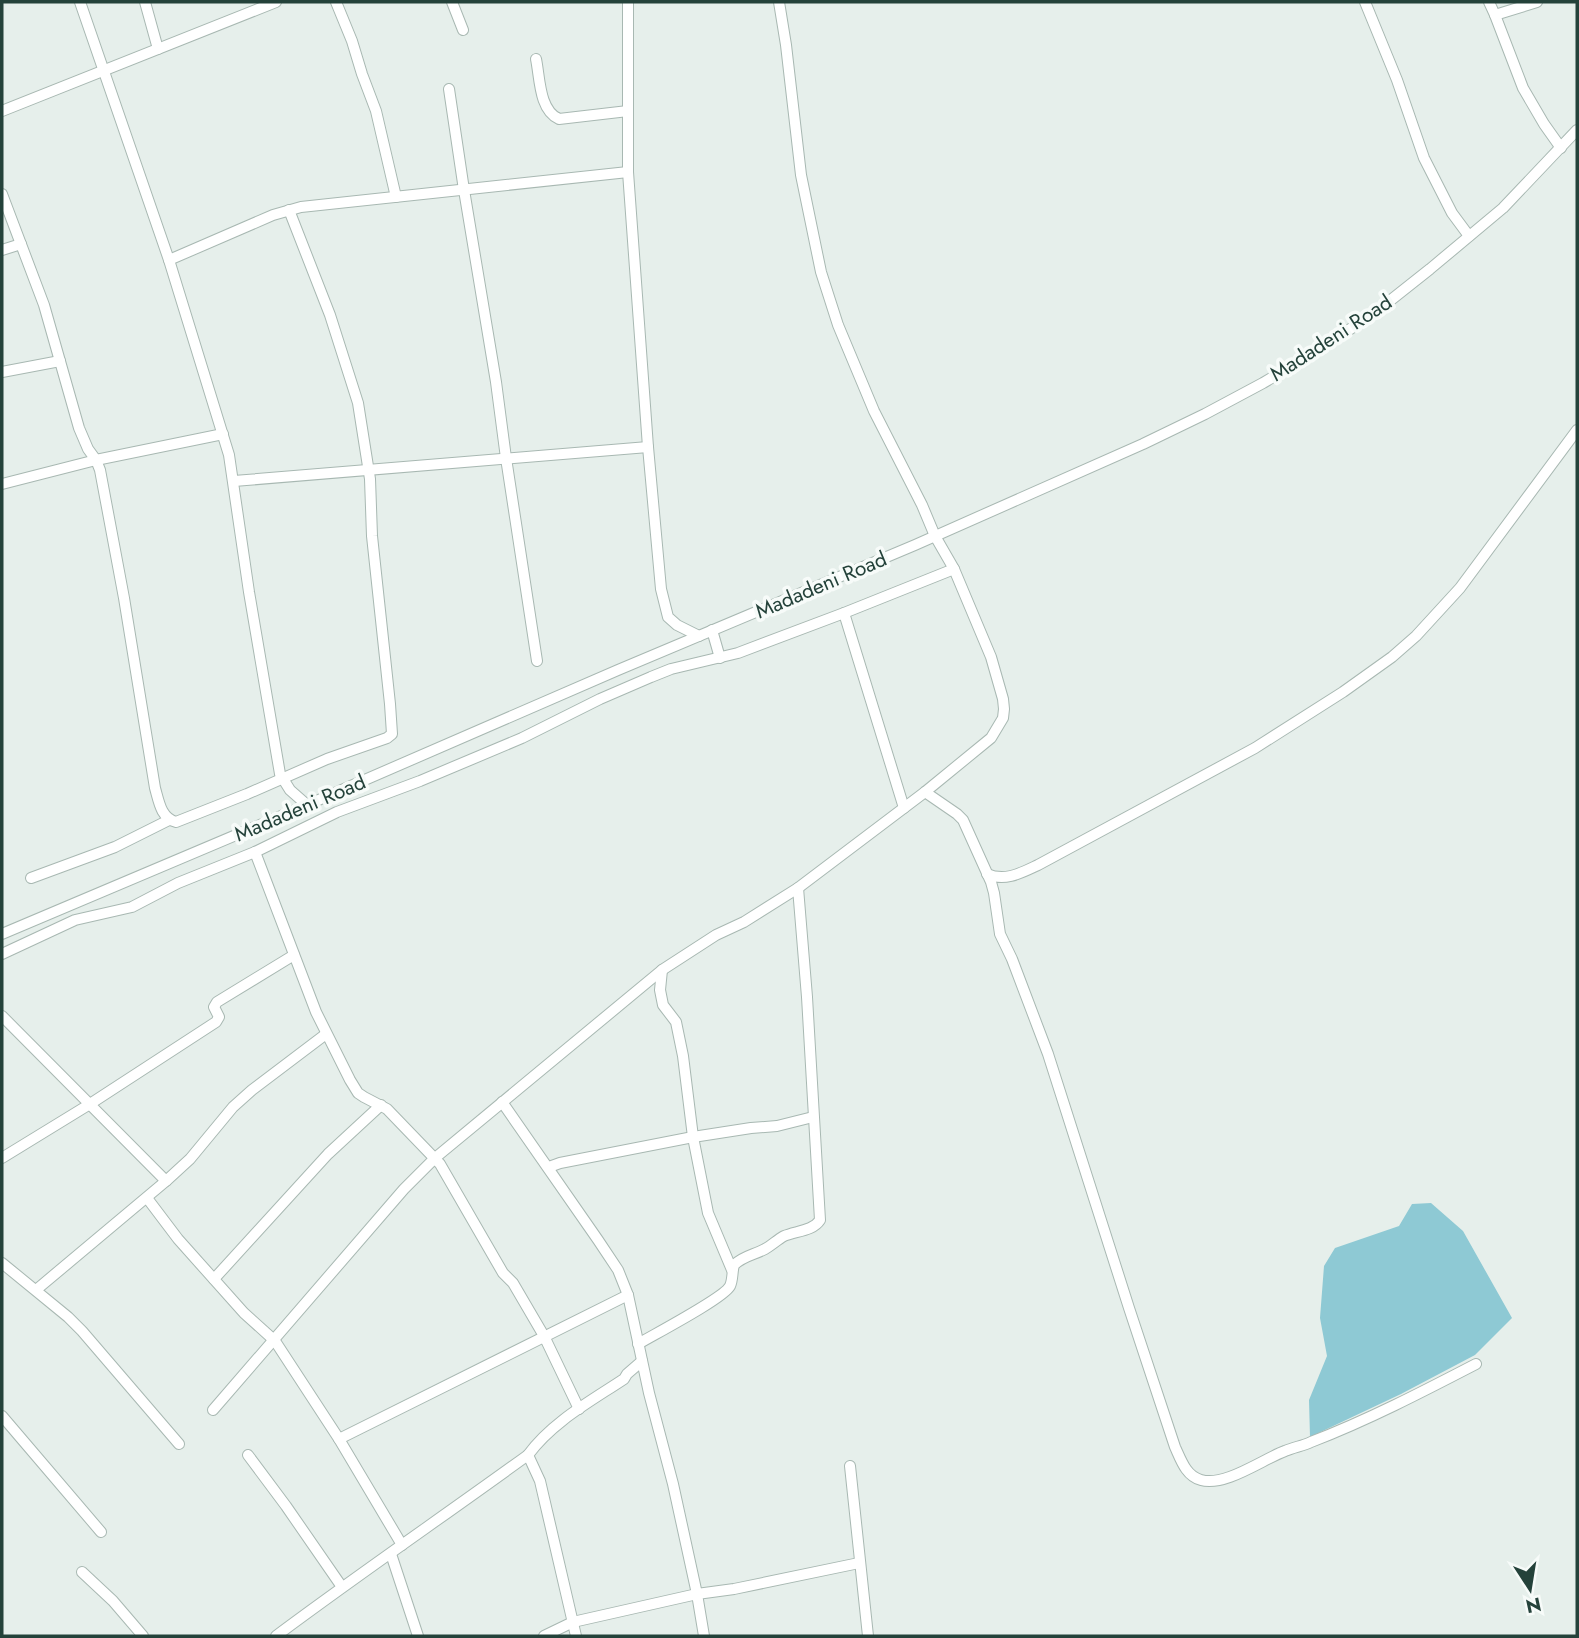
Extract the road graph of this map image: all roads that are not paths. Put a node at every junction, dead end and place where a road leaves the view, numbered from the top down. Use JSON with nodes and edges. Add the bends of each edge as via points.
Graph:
{"nodes":[{"id":1,"x":80,"y":2,"type":"edge"},
{"id":2,"x":145,"y":2,"type":"edge"},
{"id":3,"x":276,"y":2,"type":"edge"},
{"id":4,"x":336,"y":2,"type":"edge"},
{"id":5,"x":453,"y":2,"type":"edge"},
{"id":6,"x":628,"y":2,"type":"edge"},
{"id":7,"x":779,"y":2,"type":"edge"},
{"id":8,"x":1364,"y":2,"type":"edge"},
{"id":9,"x":1489,"y":2,"type":"edge"},
{"id":10,"x":1537,"y":2,"type":"edge"},
{"id":11,"x":1495,"y":15,"type":"junction"},
{"id":12,"x":463,"y":30,"type":"dead end"},
{"id":13,"x":158,"y":49,"type":"junction"},
{"id":14,"x":536,"y":59,"type":"dead end"},
{"id":15,"x":104,"y":71,"type":"junction"},
{"id":16,"x":449,"y":89,"type":"dead end"},
{"id":17,"x":2,"y":111,"type":"edge"},
{"id":18,"x":628,"y":111,"type":"junction"},
{"id":19,"x":1577,"y":130,"type":"edge"},
{"id":20,"x":1561,"y":148,"type":"junction"},
{"id":21,"x":628,"y":173,"type":"junction"},
{"id":22,"x":464,"y":190,"type":"junction"},
{"id":23,"x":2,"y":194,"type":"edge"},
{"id":24,"x":396,"y":197,"type":"junction"},
{"id":25,"x":289,"y":210,"type":"junction"},
{"id":26,"x":1469,"y":236,"type":"junction"},
{"id":27,"x":20,"y":244,"type":"junction"},
{"id":28,"x":2,"y":250,"type":"edge"},
{"id":29,"x":169,"y":260,"type":"junction"},
{"id":30,"x":61,"y":361,"type":"junction"},
{"id":31,"x":2,"y":372,"type":"edge"},
{"id":32,"x":1577,"y":430,"type":"edge"},
{"id":33,"x":223,"y":433,"type":"junction"},
{"id":34,"x":648,"y":447,"type":"junction"},
{"id":35,"x":506,"y":458,"type":"junction"},
{"id":36,"x":96,"y":460,"type":"junction"},
{"id":37,"x":368,"y":469,"type":"junction"},
{"id":38,"x":234,"y":481,"type":"junction"},
{"id":39,"x":2,"y":484,"type":"edge"},
{"id":40,"x":934,"y":536,"type":"junction"},
{"id":41,"x":954,"y":569,"type":"junction"},
{"id":42,"x":844,"y":613,"type":"junction"},
{"id":43,"x":712,"y":630,"type":"junction"},
{"id":44,"x":698,"y":636,"type":"junction"},
{"id":45,"x":720,"y":658,"type":"junction"},
{"id":46,"x":537,"y":661,"type":"dead end"},
{"id":47,"x":282,"y":779,"type":"junction"},
{"id":48,"x":925,"y":792,"type":"junction"},
{"id":49,"x":307,"y":805,"type":"junction"},
{"id":50,"x":904,"y":808,"type":"junction"},
{"id":51,"x":169,"y":820,"type":"junction"},
{"id":52,"x":255,"y":852,"type":"junction"},
{"id":53,"x":987,"y":874,"type":"junction"},
{"id":54,"x":31,"y":878,"type":"dead end"},
{"id":55,"x":798,"y":888,"type":"junction"},
{"id":56,"x":2,"y":934,"type":"edge"},
{"id":57,"x":2,"y":954,"type":"edge"},
{"id":58,"x":294,"y":955,"type":"junction"},
{"id":59,"x":662,"y":970,"type":"junction"},
{"id":60,"x":2,"y":1016,"type":"edge"},
{"id":61,"x":326,"y":1034,"type":"junction"},
{"id":62,"x":502,"y":1102,"type":"junction"},
{"id":63,"x":90,"y":1104,"type":"junction"},
{"id":64,"x":381,"y":1105,"type":"junction"},
{"id":65,"x":813,"y":1117,"type":"junction"},
{"id":66,"x":693,"y":1137,"type":"junction"},
{"id":67,"x":2,"y":1158,"type":"edge"},
{"id":68,"x":435,"y":1158,"type":"junction"},
{"id":69,"x":549,"y":1167,"type":"junction"},
{"id":70,"x":166,"y":1181,"type":"junction"},
{"id":71,"x":147,"y":1198,"type":"junction"},
{"id":72,"x":2,"y":1263,"type":"edge"},
{"id":73,"x":732,"y":1269,"type":"junction"},
{"id":74,"x":214,"y":1279,"type":"junction"},
{"id":75,"x":36,"y":1290,"type":"junction"},
{"id":76,"x":628,"y":1294,"type":"junction"},
{"id":77,"x":544,"y":1336,"type":"junction"},
{"id":78,"x":275,"y":1341,"type":"junction"},
{"id":79,"x":638,"y":1344,"type":"junction"},
{"id":80,"x":642,"y":1361,"type":"junction"},
{"id":81,"x":1476,"y":1364,"type":"dead end"},
{"id":82,"x":579,"y":1409,"type":"junction"},
{"id":83,"x":214,"y":1410,"type":"dead end"},
{"id":84,"x":2,"y":1416,"type":"edge"},
{"id":85,"x":339,"y":1439,"type":"junction"},
{"id":86,"x":178,"y":1444,"type":"dead end"},
{"id":87,"x":248,"y":1455,"type":"dead end"},
{"id":88,"x":528,"y":1455,"type":"junction"},
{"id":89,"x":850,"y":1466,"type":"dead end"},
{"id":90,"x":101,"y":1532,"type":"dead end"},
{"id":91,"x":402,"y":1545,"type":"junction"},
{"id":92,"x":391,"y":1554,"type":"junction"},
{"id":93,"x":859,"y":1563,"type":"junction"},
{"id":94,"x":82,"y":1572,"type":"dead end"},
{"id":95,"x":342,"y":1587,"type":"junction"},
{"id":96,"x":697,"y":1594,"type":"junction"},
{"id":97,"x":573,"y":1622,"type":"junction"},
{"id":98,"x":144,"y":1636,"type":"edge"},
{"id":99,"x":276,"y":1636,"type":"edge"},
{"id":100,"x":418,"y":1636,"type":"edge"},
{"id":101,"x":544,"y":1636,"type":"edge"},
{"id":102,"x":576,"y":1636,"type":"edge"},
{"id":103,"x":705,"y":1636,"type":"edge"},
{"id":104,"x":868,"y":1636,"type":"edge"}],
"edges":[{"from":1,"to":15,"type":"street"},
{"from":2,"to":13,"type":"street"},
{"from":3,"to":13,"type":"street"},
{"from":4,"to":24,"type":"street","via":[[376,111]]},
{"from":5,"to":12,"type":"street"},
{"from":6,"to":18,"type":"street"},
{"from":7,"to":40,"type":"street","via":[[801,175],[821,272],[874,411]]},
{"from":8,"to":26,"type":"street","via":[[1424,158]]},
{"from":9,"to":11,"type":"street"},
{"from":10,"to":11,"type":"street"},
{"from":11,"to":20,"type":"street","via":[[1523,88]]},
{"from":13,"to":15,"type":"street"},
{"from":14,"to":18,"type":"street","via":[[545,106],[554,117]]},
{"from":15,"to":17,"type":"street"},
{"from":15,"to":29,"type":"street"},
{"from":16,"to":22,"type":"street"},
{"from":18,"to":21,"type":"street"},
{"from":19,"to":20,"type":"street","name":"Madadeni Road"},
{"from":20,"to":26,"type":"street","name":"Madadeni Road"},
{"from":21,"to":22,"type":"street"},
{"from":21,"to":34,"type":"street"},
{"from":22,"to":24,"type":"street"},
{"from":22,"to":35,"type":"street"},
{"from":23,"to":27,"type":"street"},
{"from":24,"to":25,"type":"street"},
{"from":25,"to":29,"type":"street"},
{"from":25,"to":37,"type":"street","via":[[352,381]]},
{"from":26,"to":40,"type":"street","name":"Madadeni Road","via":[[1377,311],[1263,383],[1143,444]]},
{"from":27,"to":28,"type":"street"},
{"from":27,"to":30,"type":"street"},
{"from":29,"to":33,"type":"street"},
{"from":30,"to":31,"type":"street"},
{"from":30,"to":36,"type":"street","via":[[79,428]]},
{"from":32,"to":53,"type":"street","via":[[1460,588],[1392,657],[1255,748],[1038,865],[1007,877]]},
{"from":33,"to":36,"type":"street"},
{"from":33,"to":38,"type":"street"},
{"from":34,"to":35,"type":"street"},
{"from":34,"to":44,"type":"street","via":[[665,611],[671,621]]},
{"from":35,"to":37,"type":"street"},
{"from":35,"to":46,"type":"street"},
{"from":36,"to":39,"type":"street"},
{"from":36,"to":51,"type":"street","via":[[155,788]]},
{"from":37,"to":38,"type":"street"},
{"from":37,"to":47,"type":"street","via":[[392,734]]},
{"from":38,"to":47,"type":"street"},
{"from":40,"to":41,"type":"street"},
{"from":40,"to":43,"type":"street","name":"Madadeni Road"},
{"from":41,"to":42,"type":"street"},
{"from":41,"to":48,"type":"street","via":[[991,657],[1001,689],[1003,718],[991,738]]},
{"from":42,"to":45,"type":"street"},
{"from":42,"to":50,"type":"street"},
{"from":43,"to":44,"type":"street","name":"Madadeni Road"},
{"from":43,"to":45,"type":"street"},
{"from":44,"to":49,"type":"street","name":"Madadeni Road"},
{"from":45,"to":52,"type":"street","via":[[650,677],[523,738],[360,802]]},
{"from":47,"to":49,"type":"street"},
{"from":47,"to":51,"type":"street","via":[[180,822]]},
{"from":48,"to":50,"type":"street"},
{"from":48,"to":53,"type":"street","via":[[963,820]]},
{"from":49,"to":56,"type":"street","name":"Madadeni Road"},
{"from":50,"to":55,"type":"street"},
{"from":51,"to":54,"type":"street"},
{"from":52,"to":57,"type":"street","via":[[132,907],[75,920]]},
{"from":52,"to":58,"type":"street"},
{"from":53,"to":81,"type":"street","via":[[1000,934],[1048,1054],[1175,1447],[1192,1475],[1216,1481],[1236,1474],[1363,1420]]},
{"from":55,"to":59,"type":"street"},
{"from":55,"to":65,"type":"street"},
{"from":58,"to":61,"type":"street"},
{"from":58,"to":63,"type":"street","via":[[217,1002],[216,1022]]},
{"from":59,"to":62,"type":"street"},
{"from":59,"to":66,"type":"street","via":[[660,990],[663,1005],[676,1022]]},
{"from":60,"to":63,"type":"street"},
{"from":61,"to":64,"type":"street","via":[[358,1093]]},
{"from":61,"to":70,"type":"street","via":[[233,1107]]},
{"from":62,"to":68,"type":"street"},
{"from":62,"to":69,"type":"street"},
{"from":63,"to":67,"type":"street"},
{"from":63,"to":70,"type":"street"},
{"from":64,"to":68,"type":"street"},
{"from":64,"to":74,"type":"street","via":[[328,1154]]},
{"from":65,"to":66,"type":"street"},
{"from":65,"to":73,"type":"street","via":[[818,1224],[742,1258]]},
{"from":66,"to":69,"type":"street"},
{"from":66,"to":73,"type":"street","via":[[708,1213]]},
{"from":68,"to":77,"type":"street"},
{"from":68,"to":78,"type":"street"},
{"from":69,"to":76,"type":"street","via":[[618,1270]]},
{"from":70,"to":71,"type":"street"},
{"from":71,"to":74,"type":"street"},
{"from":71,"to":75,"type":"street"},
{"from":72,"to":75,"type":"street"},
{"from":73,"to":79,"type":"street","via":[[731,1284],[724,1293]]},
{"from":74,"to":78,"type":"street"},
{"from":75,"to":86,"type":"street","via":[[82,1331]]},
{"from":76,"to":77,"type":"street"},
{"from":76,"to":79,"type":"street"},
{"from":77,"to":82,"type":"street"},
{"from":77,"to":85,"type":"street"},
{"from":78,"to":83,"type":"street"},
{"from":78,"to":85,"type":"street"},
{"from":79,"to":80,"type":"street"},
{"from":80,"to":82,"type":"street"},
{"from":80,"to":96,"type":"street"},
{"from":82,"to":88,"type":"street","via":[[540,1439]]},
{"from":84,"to":90,"type":"street"},
{"from":85,"to":91,"type":"street"},
{"from":87,"to":95,"type":"street"},
{"from":88,"to":91,"type":"street"},
{"from":88,"to":97,"type":"street","via":[[540,1481]]},
{"from":89,"to":93,"type":"street"},
{"from":91,"to":92,"type":"street"},
{"from":92,"to":95,"type":"street"},
{"from":92,"to":100,"type":"street"},
{"from":93,"to":96,"type":"street"},
{"from":93,"to":104,"type":"street"},
{"from":94,"to":98,"type":"street"},
{"from":95,"to":99,"type":"street"},
{"from":96,"to":97,"type":"street"},
{"from":96,"to":103,"type":"street"},
{"from":97,"to":101,"type":"street"},
{"from":97,"to":102,"type":"street"}]}
